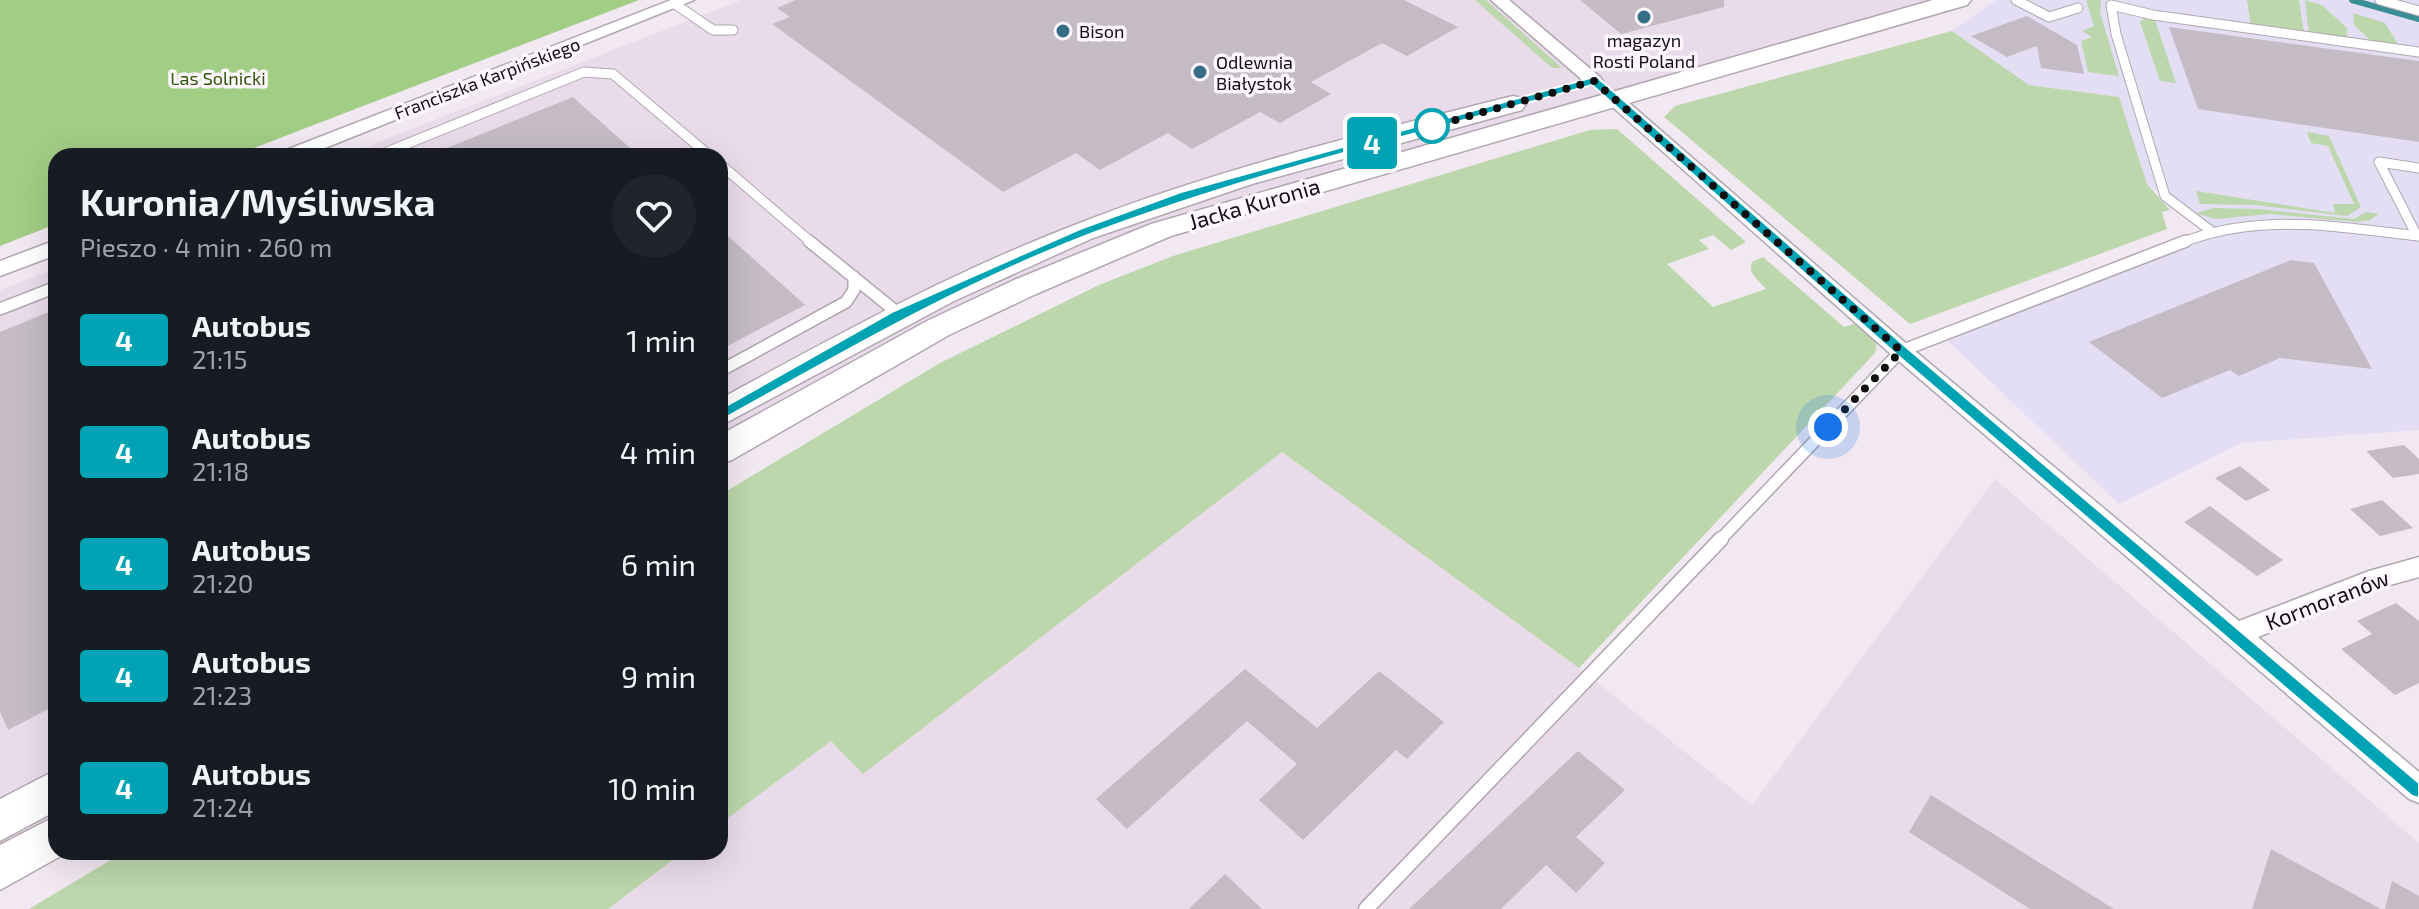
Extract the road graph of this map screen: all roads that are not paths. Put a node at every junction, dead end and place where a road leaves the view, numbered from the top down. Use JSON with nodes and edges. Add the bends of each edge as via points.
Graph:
{"nodes":[{"id":1,"x":1499,"y":0,"type":"edge"},
{"id":2,"x":1889,"y":0,"type":"edge"},
{"id":3,"x":1959,"y":0,"type":"edge"},
{"id":4,"x":2016,"y":0,"type":"edge"},
{"id":5,"x":2380,"y":0,"type":"edge"},
{"id":6,"x":681,"y":2,"type":"edge"},
{"id":7,"x":2111,"y":2,"type":"edge"},
{"id":8,"x":2078,"y":8,"type":"dead end"},
{"id":9,"x":2419,"y":11,"type":"edge"},
{"id":10,"x":733,"y":30,"type":"dead end"},
{"id":11,"x":2419,"y":52,"type":"edge"},
{"id":12,"x":1604,"y":90,"type":"junction"},
{"id":13,"x":308,"y":148,"type":"edge"},
{"id":14,"x":397,"y":148,"type":"edge"},
{"id":15,"x":701,"y":148,"type":"edge"},
{"id":16,"x":2419,"y":168,"type":"edge"},
{"id":17,"x":728,"y":171,"type":"edge"},
{"id":18,"x":2211,"y":231,"type":"junction"},
{"id":19,"x":2418,"y":236,"type":"edge"},
{"id":20,"x":48,"y":250,"type":"edge"},
{"id":21,"x":0,"y":269,"type":"edge"},
{"id":22,"x":854,"y":277,"type":"junction"},
{"id":23,"x":48,"y":290,"type":"edge"},
{"id":24,"x":0,"y":309,"type":"edge"},
{"id":25,"x":899,"y":314,"type":"junction"},
{"id":26,"x":1901,"y":351,"type":"junction"},
{"id":27,"x":728,"y":367,"type":"edge"},
{"id":28,"x":728,"y":410,"type":"edge"},
{"id":29,"x":728,"y":446,"type":"edge"},
{"id":30,"x":2419,"y":567,"type":"edge"},
{"id":31,"x":2236,"y":634,"type":"junction"},
{"id":32,"x":2419,"y":790,"type":"edge"},
{"id":33,"x":48,"y":794,"type":"edge"},
{"id":34,"x":0,"y":821,"type":"edge"},
{"id":35,"x":48,"y":841,"type":"edge"},
{"id":36,"x":0,"y":869,"type":"edge"},
{"id":37,"x":1366,"y":909,"type":"edge"}],
"edges":[{"from":1,"to":12,"type":"street"},
{"from":2,"to":12,"type":"main road","name":"Jacka Kuronia"},
{"from":3,"to":12,"type":"main road","name":"Jacka Kuronia"},
{"from":4,"to":8,"type":"lane","via":[[2049,17]]},
{"from":5,"to":9,"type":"lane"},
{"from":6,"to":10,"type":"lane","via":[[713,30]]},
{"from":6,"to":13,"type":"street","name":"Franciszka Karpińskiego"},
{"from":7,"to":11,"type":"lane","via":[[2153,15]]},
{"from":7,"to":18,"type":"lane","via":[[2165,196]]},
{"from":12,"to":25,"type":"main road","name":"Jacka Kuronia","via":[[1185,195],[1084,232]]},
{"from":12,"to":26,"type":"street"},
{"from":12,"to":29,"type":"main road","name":"Jacka Kuronia","via":[[1161,230],[938,328]]},
{"from":14,"to":15,"type":"lane","via":[[584,72],[598,71],[613,74]]},
{"from":16,"to":19,"type":"lane","via":[[2379,162]]},
{"from":17,"to":22,"type":"lane"},
{"from":18,"to":19,"type":"lane","via":[[2275,221]]},
{"from":18,"to":26,"type":"lane"},
{"from":20,"to":21,"type":"street"},
{"from":22,"to":25,"type":"lane"},
{"from":22,"to":27,"type":"lane","via":[[846,302]]},
{"from":23,"to":24,"type":"lane"},
{"from":25,"to":28,"type":"main road","name":"Jacka Kuronia"},
{"from":26,"to":31,"type":"street"},
{"from":26,"to":37,"type":"lane"},
{"from":30,"to":31,"type":"street","name":"Kormoranów"},
{"from":31,"to":32,"type":"street"},
{"from":33,"to":34,"type":"main road"},
{"from":35,"to":36,"type":"main road"}]}
